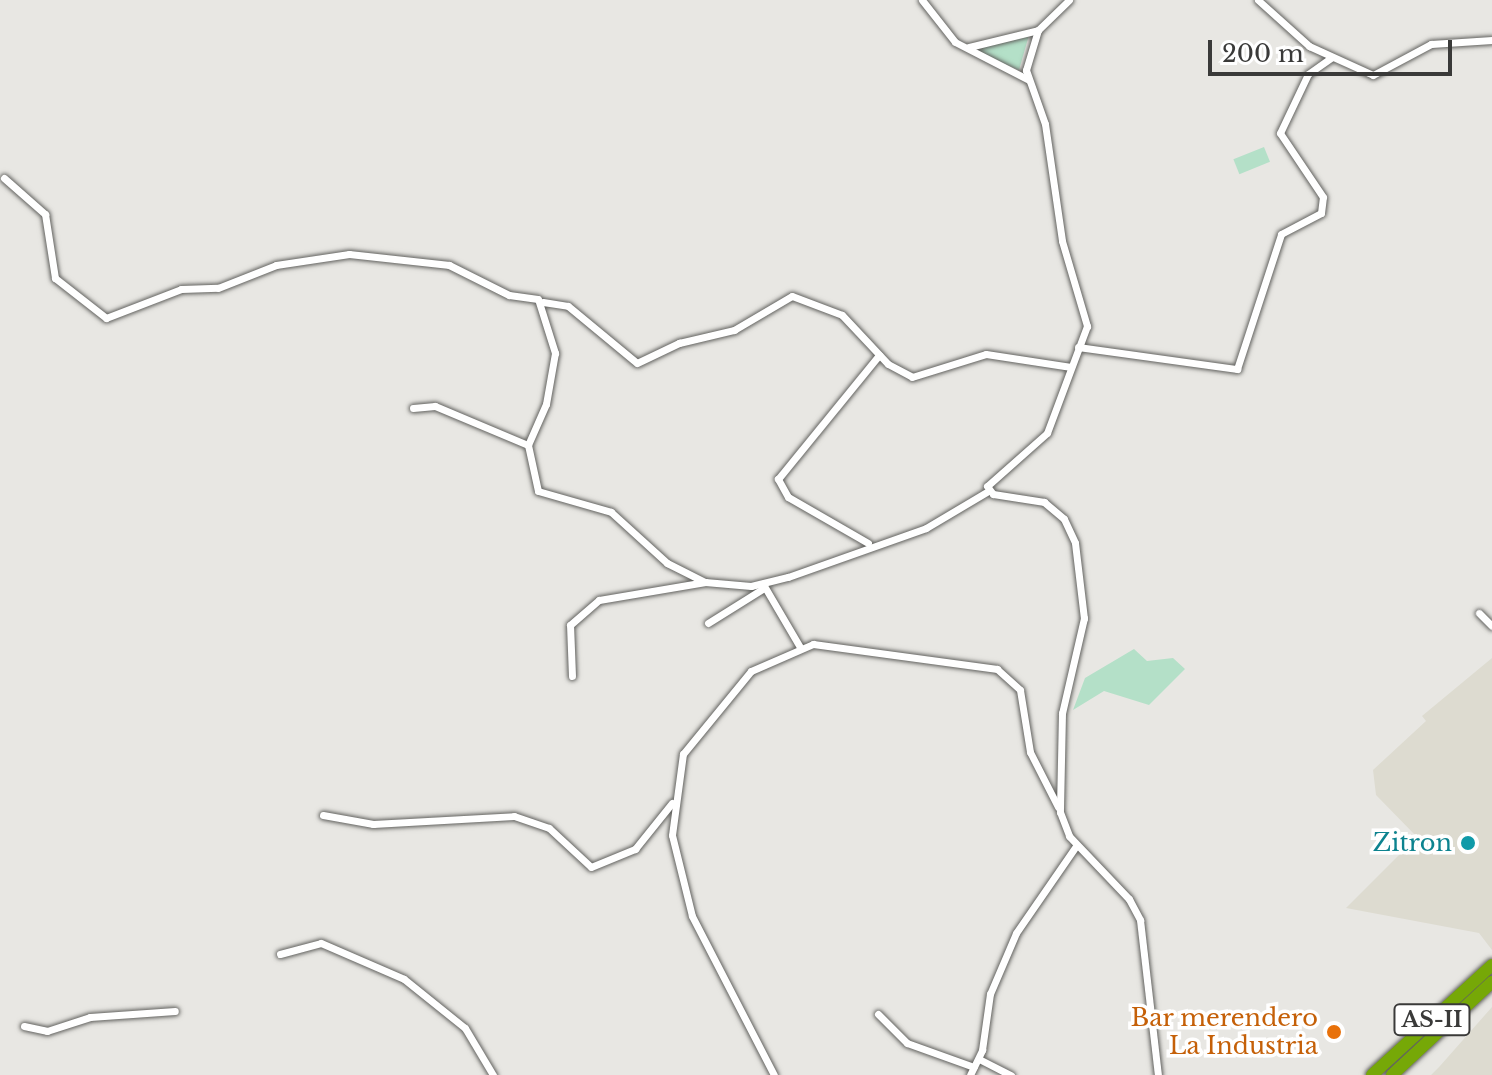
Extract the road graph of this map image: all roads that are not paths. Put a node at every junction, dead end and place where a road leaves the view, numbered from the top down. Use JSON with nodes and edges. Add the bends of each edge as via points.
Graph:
{"nodes":[{"id":1,"x":922,"y":0,"type":"edge"},
{"id":2,"x":1069,"y":0,"type":"edge"},
{"id":3,"x":1258,"y":0,"type":"edge"},
{"id":4,"x":1038,"y":30,"type":"junction"},
{"id":5,"x":1492,"y":40,"type":"edge"},
{"id":6,"x":969,"y":47,"type":"junction"},
{"id":7,"x":1331,"y":58,"type":"junction"},
{"id":8,"x":1029,"y":80,"type":"junction"},
{"id":9,"x":4,"y":178,"type":"dead end"},
{"id":10,"x":543,"y":302,"type":"junction"},
{"id":11,"x":1078,"y":347,"type":"junction"},
{"id":12,"x":879,"y":355,"type":"junction"},
{"id":13,"x":1071,"y":367,"type":"junction"},
{"id":14,"x":413,"y":408,"type":"dead end"},
{"id":15,"x":528,"y":445,"type":"junction"},
{"id":16,"x":988,"y":491,"type":"junction"},
{"id":17,"x":868,"y":543,"type":"junction"},
{"id":18,"x":705,"y":582,"type":"junction"},
{"id":19,"x":763,"y":586,"type":"junction"},
{"id":20,"x":1479,"y":613,"type":"dead end"},
{"id":21,"x":708,"y":623,"type":"dead end"},
{"id":22,"x":1492,"y":626,"type":"edge"},
{"id":23,"x":800,"y":647,"type":"junction"},
{"id":24,"x":572,"y":676,"type":"dead end"},
{"id":25,"x":672,"y":803,"type":"junction"},
{"id":26,"x":1060,"y":812,"type":"junction"},
{"id":27,"x":323,"y":815,"type":"dead end"},
{"id":28,"x":1076,"y":846,"type":"junction"},
{"id":29,"x":280,"y":954,"type":"dead end"},
{"id":30,"x":1492,"y":965,"type":"edge"},
{"id":31,"x":1492,"y":982,"type":"edge"},
{"id":32,"x":175,"y":1011,"type":"dead end"},
{"id":33,"x":878,"y":1014,"type":"dead end"},
{"id":34,"x":24,"y":1026,"type":"dead end"},
{"id":35,"x":979,"y":1059,"type":"junction"},
{"id":36,"x":972,"y":1071,"type":"edge"},
{"id":37,"x":493,"y":1075,"type":"edge"},
{"id":38,"x":774,"y":1075,"type":"edge"},
{"id":39,"x":1011,"y":1075,"type":"edge"},
{"id":40,"x":1158,"y":1075,"type":"edge"},
{"id":41,"x":1372,"y":1075,"type":"edge"},
{"id":42,"x":1392,"y":1075,"type":"edge"}],
"edges":[{"from":1,"to":6,"type":"street","via":[[938,26]]},
{"from":2,"to":4,"type":"street"},
{"from":3,"to":7,"type":"street"},
{"from":4,"to":6,"type":"street"},
{"from":4,"to":8,"type":"street","via":[[1026,60]]},
{"from":5,"to":7,"type":"street","via":[[1431,44],[1384,75]]},
{"from":6,"to":8,"type":"street"},
{"from":7,"to":11,"type":"street","via":[[1305,79],[1280,133],[1324,206],[1317,218],[1281,234],[1237,369]]},
{"from":8,"to":11,"type":"street","via":[[1045,124],[1062,241],[1088,312]]},
{"from":9,"to":10,"type":"street","via":[[45,214],[47,261],[61,285],[106,318],[276,265],[360,254],[449,265],[509,295]]},
{"from":10,"to":12,"type":"street","via":[[568,306],[628,360],[643,363],[679,343],[734,330],[779,299],[799,296],[842,315]]},
{"from":10,"to":15,"type":"street","via":[[554,341],[553,376]]},
{"from":11,"to":13,"type":"street"},
{"from":12,"to":13,"type":"street","via":[[912,377],[986,354]]},
{"from":12,"to":17,"type":"street","via":[[778,479],[788,497]]},
{"from":13,"to":16,"type":"street","via":[[1047,433],[994,473]]},
{"from":14,"to":15,"type":"street","via":[[435,406]]},
{"from":15,"to":18,"type":"street","via":[[538,491],[611,512],[667,563]]},
{"from":16,"to":17,"type":"street","via":[[926,528]]},
{"from":16,"to":26,"type":"street","via":[[1054,509],[1081,564],[1084,618],[1060,728]]},
{"from":17,"to":19,"type":"street"},
{"from":18,"to":19,"type":"street"},
{"from":18,"to":24,"type":"street","via":[[599,600],[570,625]]},
{"from":19,"to":21,"type":"street"},
{"from":19,"to":23,"type":"street"},
{"from":20,"to":22,"type":"street"},
{"from":23,"to":25,"type":"street","via":[[751,671],[688,745]]},
{"from":23,"to":26,"type":"street","via":[[865,645],[1006,674],[1020,690],[1030,752]]},
{"from":25,"to":27,"type":"street","via":[[635,849],[591,867],[549,828],[514,816],[373,824]]},
{"from":25,"to":38,"type":"street","via":[[672,835],[692,916]]},
{"from":26,"to":28,"type":"street"},
{"from":28,"to":35,"type":"street","via":[[1006,955],[990,994]]},
{"from":28,"to":40,"type":"street","via":[[1129,899],[1140,920]]},
{"from":29,"to":37,"type":"street","via":[[321,943],[404,979],[465,1028]]},
{"from":30,"to":41,"type":"highway","number":"AS-II"},
{"from":31,"to":42,"type":"highway","number":"AS-II"},
{"from":32,"to":34,"type":"street","via":[[90,1017],[47,1031]]},
{"from":33,"to":36,"type":"street","via":[[907,1043]]},
{"from":35,"to":36,"type":"street"},
{"from":35,"to":39,"type":"street"}]}
